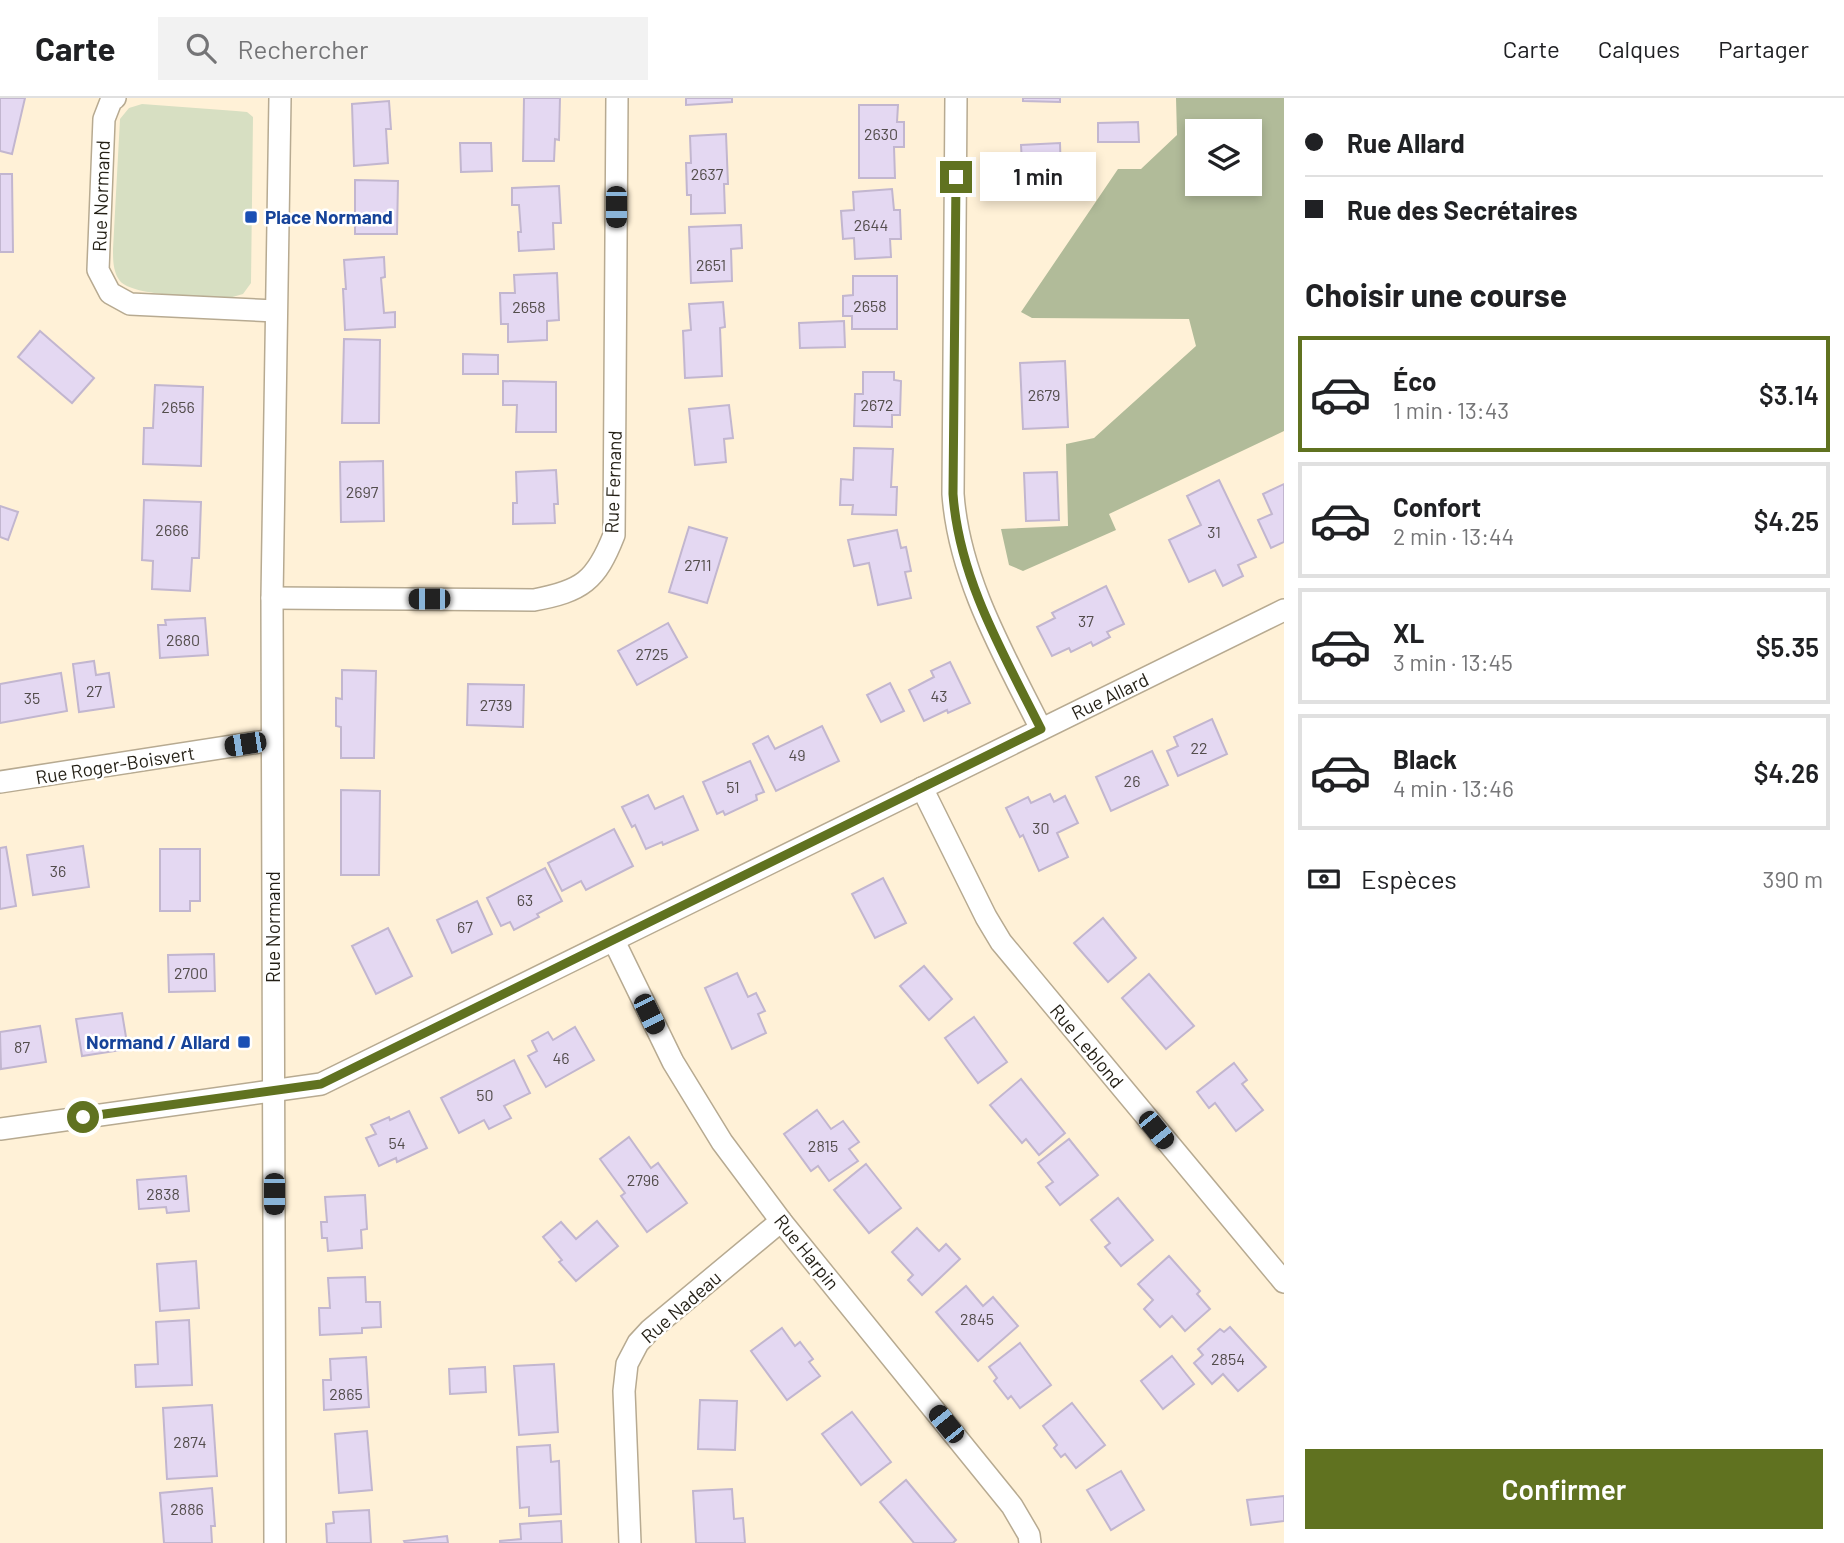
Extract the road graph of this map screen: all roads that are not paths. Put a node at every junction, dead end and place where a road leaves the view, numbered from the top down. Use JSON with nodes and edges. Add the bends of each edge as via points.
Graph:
{"nodes":[{"id":1,"x":115,"y":98,"type":"edge"},
{"id":2,"x":281,"y":98,"type":"edge"},
{"id":3,"x":617,"y":98,"type":"edge"},
{"id":4,"x":956,"y":98,"type":"edge"},
{"id":5,"x":276,"y":312,"type":"junction"},
{"id":6,"x":272,"y":598,"type":"junction"},
{"id":7,"x":1284,"y":610,"type":"edge"},
{"id":8,"x":1041,"y":729,"type":"junction"},
{"id":9,"x":272,"y":740,"type":"junction"},
{"id":10,"x":0,"y":782,"type":"edge"},
{"id":11,"x":922,"y":788,"type":"junction"},
{"id":12,"x":614,"y":941,"type":"junction"},
{"id":13,"x":274,"y":1091,"type":"junction"},
{"id":14,"x":0,"y":1129,"type":"edge"},
{"id":15,"x":781,"y":1221,"type":"junction"},
{"id":16,"x":1284,"y":1282,"type":"edge"},
{"id":17,"x":275,"y":1543,"type":"edge"},
{"id":18,"x":630,"y":1543,"type":"edge"},
{"id":19,"x":1030,"y":1543,"type":"edge"}],
"edges":[{"from":1,"to":5,"type":"street","name":"Rue Normand","via":[[104,119],[98,270],[110,293],[130,304]]},
{"from":2,"to":5,"type":"street","name":"Rue Normand"},
{"from":3,"to":6,"type":"street","name":"Rue Fernand","via":[[614,536],[603,562],[586,583],[534,600]]},
{"from":4,"to":8,"type":"street","via":[[955,522],[974,590]]},
{"from":5,"to":6,"type":"street","name":"Rue Normand"},
{"from":6,"to":9,"type":"street","name":"Rue Normand"},
{"from":7,"to":8,"type":"street","name":"Rue Allard"},
{"from":8,"to":11,"type":"street","name":"Rue Allard"},
{"from":9,"to":10,"type":"street","name":"Rue Roger-Boisvert"},
{"from":9,"to":13,"type":"street","name":"Rue Normand"},
{"from":11,"to":12,"type":"street","name":"Rue Allard"},
{"from":11,"to":16,"type":"street","name":"Rue Leblond","via":[[1001,942]]},
{"from":12,"to":13,"type":"street","name":"Rue Allard","via":[[321,1084]]},
{"from":12,"to":15,"type":"street","name":"Rue Harpin","via":[[673,1062],[722,1142]]},
{"from":13,"to":14,"type":"street","name":"Rue Allard"},
{"from":13,"to":17,"type":"street","name":"Rue Normand"},
{"from":15,"to":18,"type":"street","name":"Rue Nadeau","via":[[650,1330],[627,1364]]},
{"from":15,"to":19,"type":"street","name":"Rue Harpin","via":[[1012,1506]]}]}
